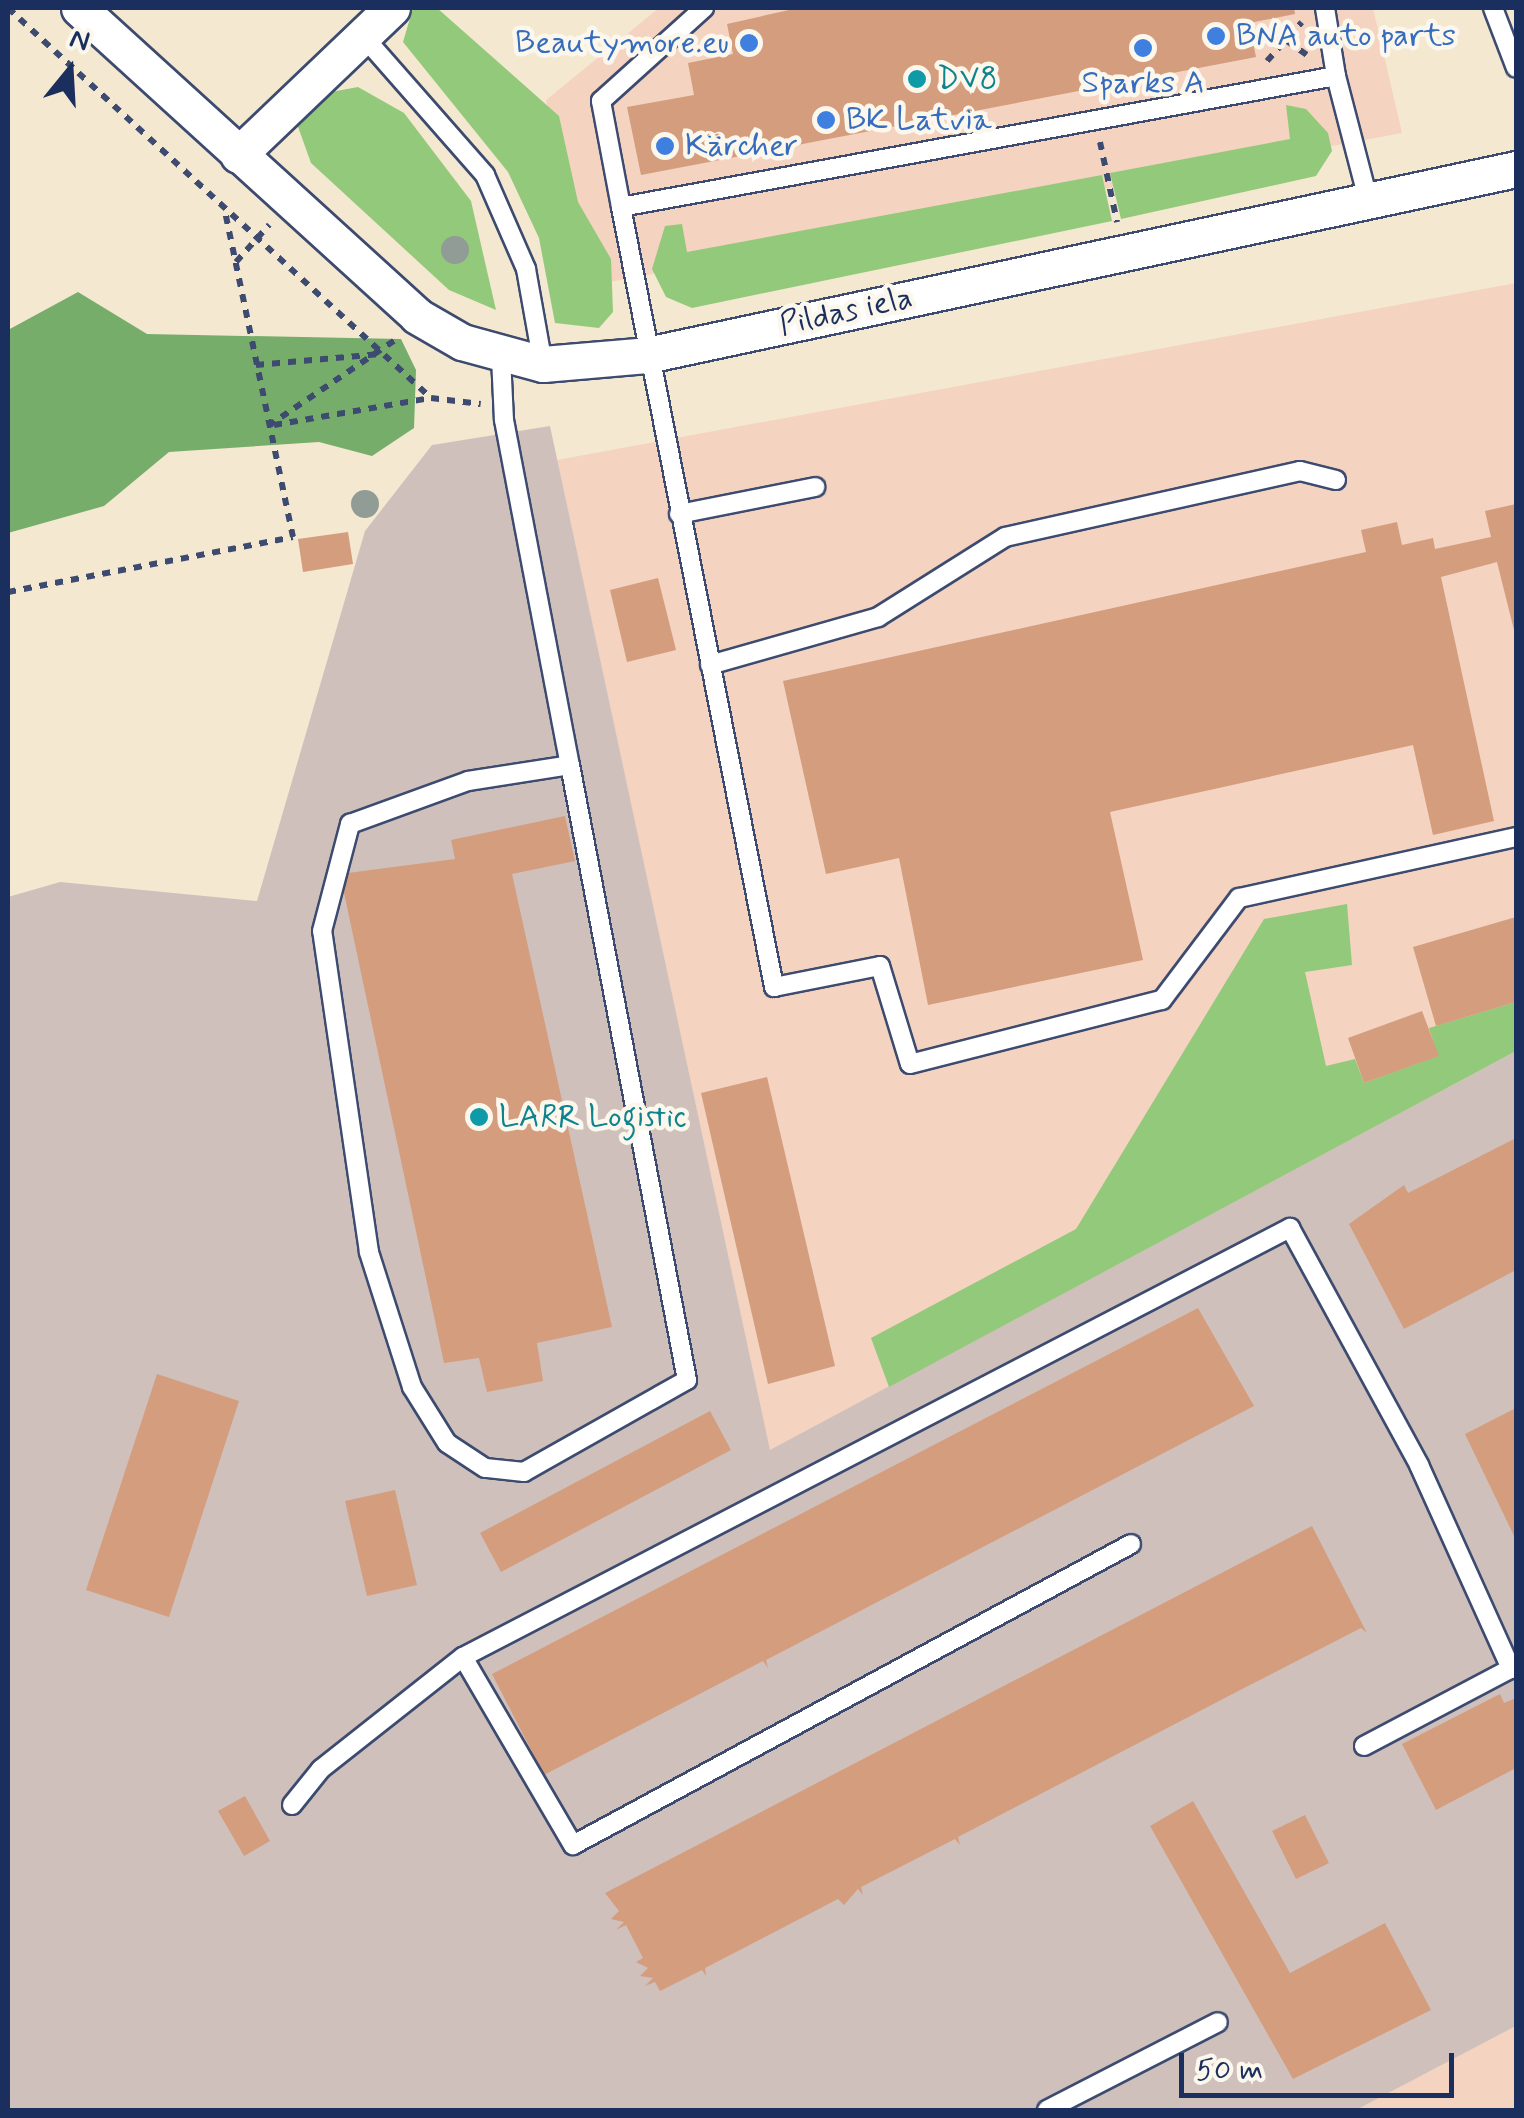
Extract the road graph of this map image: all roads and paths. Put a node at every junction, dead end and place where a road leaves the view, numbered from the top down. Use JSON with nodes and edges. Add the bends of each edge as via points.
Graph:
{"nodes":[{"id":1,"x":8,"y":8,"type":"edge"},
{"id":2,"x":79,"y":8,"type":"edge"},
{"id":3,"x":392,"y":8,"type":"edge"},
{"id":4,"x":704,"y":8,"type":"edge"},
{"id":5,"x":1325,"y":8,"type":"edge"},
{"id":6,"x":1494,"y":8,"type":"edge"},
{"id":7,"x":363,"y":36,"type":"junction"},
{"id":8,"x":1516,"y":68,"type":"edge"},
{"id":9,"x":1336,"y":76,"type":"junction"},
{"id":10,"x":1094,"y":121,"type":"junction"},
{"id":11,"x":238,"y":155,"type":"junction"},
{"id":12,"x":1516,"y":170,"type":"edge"},
{"id":13,"x":1368,"y":199,"type":"junction"},
{"id":14,"x":224,"y":207,"type":"junction"},
{"id":15,"x":621,"y":208,"type":"junction"},
{"id":16,"x":1118,"y":228,"type":"dead end"},
{"id":17,"x":382,"y":354,"type":"junction"},
{"id":18,"x":647,"y":355,"type":"junction"},
{"id":19,"x":501,"y":357,"type":"junction"},
{"id":20,"x":543,"y":364,"type":"junction"},
{"id":21,"x":256,"y":365,"type":"junction"},
{"id":22,"x":362,"y":366,"type":"dead end"},
{"id":23,"x":431,"y":398,"type":"junction"},
{"id":24,"x":502,"y":406,"type":"junction"},
{"id":25,"x":268,"y":426,"type":"junction"},
{"id":26,"x":1336,"y":480,"type":"dead end"},
{"id":27,"x":815,"y":487,"type":"dead end"},
{"id":28,"x":679,"y":514,"type":"junction"},
{"id":29,"x":8,"y":592,"type":"edge"},
{"id":30,"x":710,"y":665,"type":"junction"},
{"id":31,"x":570,"y":765,"type":"junction"},
{"id":32,"x":1516,"y":837,"type":"edge"},
{"id":33,"x":1130,"y":1544,"type":"dead end"},
{"id":34,"x":464,"y":1657,"type":"junction"},
{"id":35,"x":1514,"y":1668,"type":"edge"},
{"id":36,"x":1364,"y":1746,"type":"dead end"},
{"id":37,"x":292,"y":1804,"type":"dead end"},
{"id":38,"x":1218,"y":2022,"type":"dead end"},
{"id":39,"x":1047,"y":2110,"type":"edge"}],
"edges":[{"from":1,"to":14,"type":"path"},
{"from":2,"to":11,"type":"street","name":"Pildas iela"},
{"from":3,"to":7,"type":"street"},
{"from":4,"to":15,"type":"lane","via":[[600,102]]},
{"from":5,"to":9,"type":"lane"},
{"from":6,"to":8,"type":"lane"},
{"from":7,"to":11,"type":"street"},
{"from":7,"to":20,"type":"lane","via":[[485,175],[526,269]]},
{"from":9,"to":10,"type":"lane"},
{"from":9,"to":13,"type":"lane"},
{"from":10,"to":15,"type":"lane"},
{"from":10,"to":16,"type":"path"},
{"from":11,"to":19,"type":"street","name":"Pildas iela","via":[[417,316]]},
{"from":12,"to":13,"type":"street","name":"Pildas iela"},
{"from":13,"to":18,"type":"street","name":"Pildas iela"},
{"from":14,"to":17,"type":"path"},
{"from":14,"to":21,"type":"path"},
{"from":15,"to":18,"type":"lane"},
{"from":17,"to":21,"type":"path"},
{"from":17,"to":23,"type":"path"},
{"from":18,"to":20,"type":"street","name":"Pildas iela"},
{"from":18,"to":28,"type":"lane"},
{"from":19,"to":20,"type":"street","name":"Pildas iela"},
{"from":19,"to":24,"type":"lane"},
{"from":21,"to":25,"type":"path"},
{"from":22,"to":25,"type":"path"},
{"from":23,"to":24,"type":"path"},
{"from":23,"to":25,"type":"path"},
{"from":24,"to":31,"type":"lane"},
{"from":25,"to":29,"type":"path","via":[[293,537]]},
{"from":26,"to":30,"type":"lane","via":[[1300,471],[1005,537],[878,616]]},
{"from":27,"to":28,"type":"lane"},
{"from":28,"to":30,"type":"lane"},
{"from":30,"to":32,"type":"lane","via":[[774,987],[880,966],[910,1064],[1162,1000],[1239,898]]},
{"from":31,"to":31,"type":"lane","via":[[686,1380],[524,1472],[485,1468],[446,1443],[412,1386],[369,1252],[322,931],[350,824],[468,782]]},
{"from":33,"to":34,"type":"lane","via":[[573,1844]]},
{"from":34,"to":35,"type":"lane","via":[[1290,1228],[1419,1465]]},
{"from":34,"to":37,"type":"lane","via":[[321,1769]]},
{"from":35,"to":36,"type":"lane"},
{"from":38,"to":39,"type":"lane"}]}
